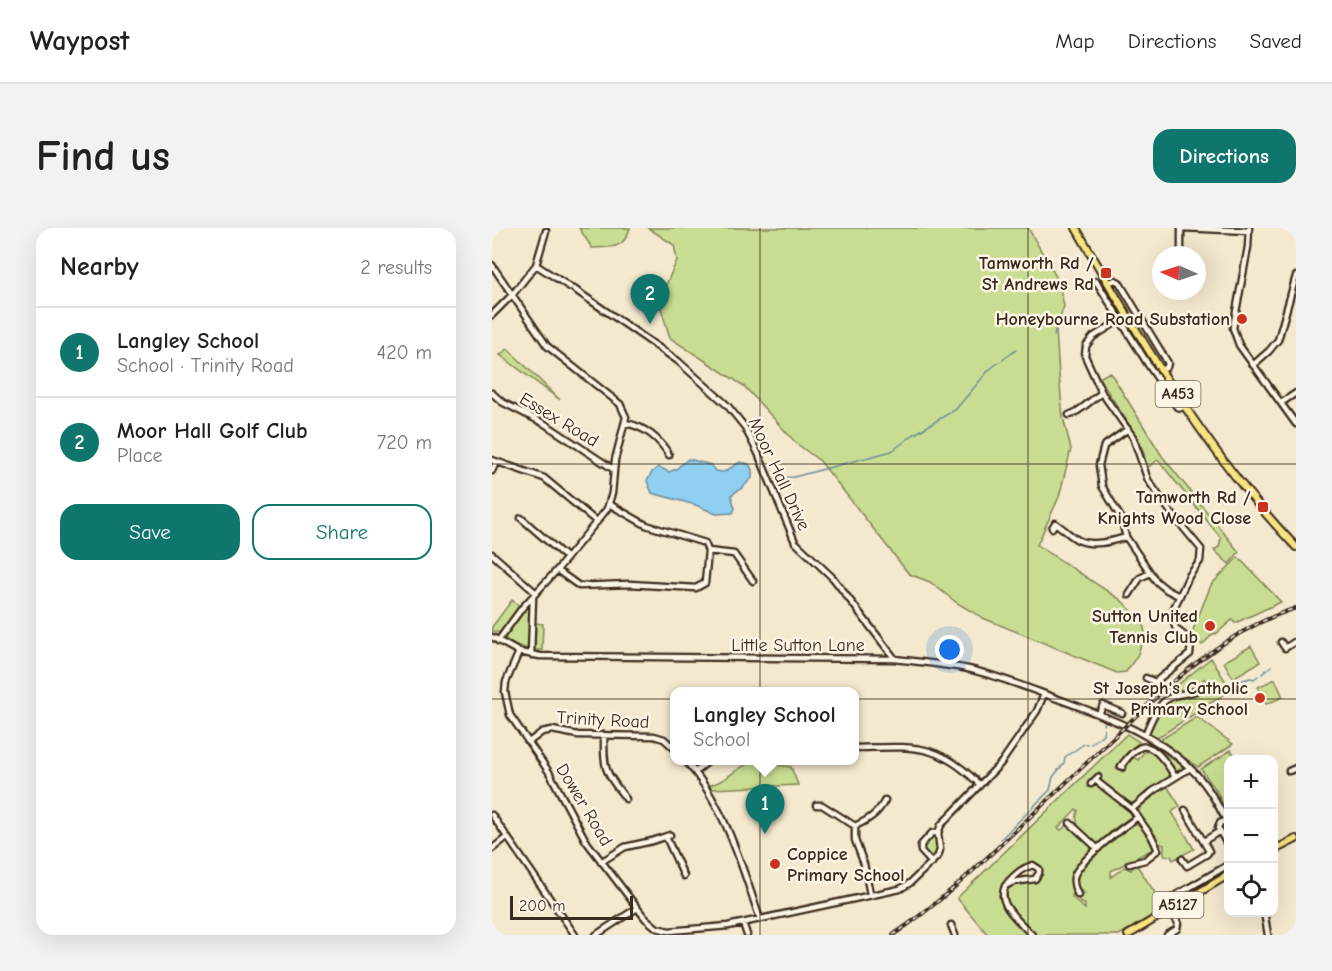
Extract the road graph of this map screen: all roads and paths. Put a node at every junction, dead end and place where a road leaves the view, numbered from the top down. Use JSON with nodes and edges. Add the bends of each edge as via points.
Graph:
{"nodes":[{"id":1,"x":1076,"y":228,"type":"edge"},
{"id":2,"x":1182,"y":228,"type":"edge"},
{"id":3,"x":1249,"y":230,"type":"edge"},
{"id":4,"x":546,"y":231,"type":"dead end"},
{"id":5,"x":1181,"y":246,"type":"edge"},
{"id":6,"x":492,"y":265,"type":"edge"},
{"id":7,"x":536,"y":265,"type":"junction"},
{"id":8,"x":1296,"y":276,"type":"edge"},
{"id":9,"x":1108,"y":283,"type":"junction"},
{"id":10,"x":1097,"y":286,"type":"dead end"},
{"id":11,"x":513,"y":294,"type":"junction"},
{"id":12,"x":1124,"y":310,"type":"junction"},
{"id":13,"x":492,"y":315,"type":"edge"},
{"id":14,"x":1120,"y":320,"type":"junction"},
{"id":15,"x":1130,"y":321,"type":"junction"},
{"id":16,"x":1253,"y":364,"type":"junction"},
{"id":17,"x":1162,"y":370,"type":"junction"},
{"id":18,"x":492,"y":393,"type":"edge"},
{"id":19,"x":1102,"y":393,"type":"junction"},
{"id":20,"x":1296,"y":393,"type":"edge"},
{"id":21,"x":1281,"y":403,"type":"junction"},
{"id":22,"x":1185,"y":405,"type":"junction"},
{"id":23,"x":1069,"y":415,"type":"dead end"},
{"id":24,"x":626,"y":423,"type":"junction"},
{"id":25,"x":1296,"y":424,"type":"edge"},
{"id":26,"x":1128,"y":429,"type":"junction"},
{"id":27,"x":669,"y":455,"type":"dead end"},
{"id":28,"x":494,"y":461,"type":"edge"},
{"id":29,"x":614,"y":469,"type":"junction"},
{"id":30,"x":492,"y":471,"type":"edge"},
{"id":31,"x":609,"y":504,"type":"junction"},
{"id":32,"x":521,"y":517,"type":"dead end"},
{"id":33,"x":597,"y":522,"type":"junction"},
{"id":34,"x":1052,"y":528,"type":"dead end"},
{"id":35,"x":1126,"y":537,"type":"junction"},
{"id":36,"x":1295,"y":543,"type":"edge"},
{"id":37,"x":708,"y":551,"type":"junction"},
{"id":38,"x":492,"y":555,"type":"edge"},
{"id":39,"x":567,"y":558,"type":"junction"},
{"id":40,"x":556,"y":570,"type":"junction"},
{"id":41,"x":1150,"y":573,"type":"junction"},
{"id":42,"x":753,"y":581,"type":"dead end"},
{"id":43,"x":535,"y":594,"type":"junction"},
{"id":44,"x":1129,"y":595,"type":"dead end"},
{"id":45,"x":1179,"y":596,"type":"junction"},
{"id":46,"x":492,"y":637,"type":"edge"},
{"id":47,"x":498,"y":641,"type":"junction"},
{"id":48,"x":1296,"y":641,"type":"edge"},
{"id":49,"x":1281,"y":642,"type":"dead end"},
{"id":50,"x":519,"y":652,"type":"junction"},
{"id":51,"x":531,"y":655,"type":"junction"},
{"id":52,"x":895,"y":659,"type":"junction"},
{"id":53,"x":1146,"y":678,"type":"dead end"},
{"id":54,"x":1204,"y":680,"type":"dead end"},
{"id":55,"x":1155,"y":682,"type":"junction"},
{"id":56,"x":1150,"y":689,"type":"dead end"},
{"id":57,"x":1044,"y":694,"type":"junction"},
{"id":58,"x":1122,"y":713,"type":"dead end"},
{"id":59,"x":1099,"y":714,"type":"junction"},
{"id":60,"x":604,"y":735,"type":"junction"},
{"id":61,"x":1145,"y":735,"type":"junction"},
{"id":62,"x":529,"y":742,"type":"junction"},
{"id":63,"x":670,"y":743,"type":"edge"},
{"id":64,"x":859,"y":748,"type":"edge"},
{"id":65,"x":690,"y":765,"type":"edge"},
{"id":66,"x":703,"y":765,"type":"edge"},
{"id":67,"x":1123,"y":767,"type":"dead end"},
{"id":68,"x":1190,"y":768,"type":"junction"},
{"id":69,"x":1296,"y":768,"type":"edge"},
{"id":70,"x":695,"y":771,"type":"junction"},
{"id":71,"x":1289,"y":771,"type":"dead end"},
{"id":72,"x":1175,"y":777,"type":"junction"},
{"id":73,"x":1095,"y":781,"type":"dead end"},
{"id":74,"x":980,"y":785,"type":"junction"},
{"id":75,"x":626,"y":799,"type":"dead end"},
{"id":76,"x":818,"y":803,"type":"dead end"},
{"id":77,"x":885,"y":803,"type":"dead end"},
{"id":78,"x":1132,"y":810,"type":"junction"},
{"id":79,"x":1185,"y":810,"type":"dead end"},
{"id":80,"x":492,"y":815,"type":"edge"},
{"id":81,"x":1224,"y":817,"type":"edge"},
{"id":82,"x":1138,"y":818,"type":"junction"},
{"id":83,"x":1070,"y":822,"type":"dead end"},
{"id":84,"x":1224,"y":823,"type":"edge"},
{"id":85,"x":855,"y":826,"type":"junction"},
{"id":86,"x":1220,"y":831,"type":"junction"},
{"id":87,"x":938,"y":833,"type":"junction"},
{"id":88,"x":507,"y":837,"type":"junction"},
{"id":89,"x":1224,"y":838,"type":"edge"},
{"id":90,"x":1296,"y":839,"type":"edge"},
{"id":91,"x":1204,"y":841,"type":"junction"},
{"id":92,"x":1278,"y":848,"type":"edge"},
{"id":93,"x":492,"y":849,"type":"edge"},
{"id":94,"x":1098,"y":849,"type":"junction"},
{"id":95,"x":1182,"y":859,"type":"dead end"},
{"id":96,"x":601,"y":862,"type":"junction"},
{"id":97,"x":932,"y":862,"type":"junction"},
{"id":98,"x":1129,"y":864,"type":"dead end"},
{"id":99,"x":1224,"y":868,"type":"edge"},
{"id":100,"x":684,"y":876,"type":"dead end"},
{"id":101,"x":1224,"y":877,"type":"edge"},
{"id":102,"x":1005,"y":886,"type":"junction"},
{"id":103,"x":870,"y":894,"type":"junction"},
{"id":104,"x":1078,"y":895,"type":"dead end"},
{"id":105,"x":637,"y":908,"type":"junction"},
{"id":106,"x":1170,"y":910,"type":"junction"},
{"id":107,"x":1265,"y":917,"type":"edge"},
{"id":108,"x":760,"y":919,"type":"junction"},
{"id":109,"x":743,"y":923,"type":"junction"},
{"id":110,"x":951,"y":925,"type":"dead end"},
{"id":111,"x":1130,"y":934,"type":"edge"},
{"id":112,"x":575,"y":935,"type":"edge"},
{"id":113,"x":596,"y":935,"type":"edge"},
{"id":114,"x":747,"y":935,"type":"edge"},
{"id":115,"x":954,"y":935,"type":"edge"},
{"id":116,"x":1032,"y":935,"type":"edge"},
{"id":117,"x":1167,"y":935,"type":"edge"},
{"id":118,"x":1268,"y":935,"type":"edge"}],
"edges":[{"from":1,"to":9,"type":"main road","number":"A453"},
{"from":2,"to":3,"type":"street"},
{"from":2,"to":5,"type":"street"},
{"from":3,"to":16,"type":"street","via":[[1233,328]]},
{"from":4,"to":7,"type":"street"},
{"from":6,"to":11,"type":"street"},
{"from":7,"to":11,"type":"street"},
{"from":7,"to":52,"type":"street","name":"Moor Hall Drive","via":[[678,361],[727,405],[758,453],[795,542],[833,578]]},
{"from":8,"to":16,"type":"street","via":[[1278,340]]},
{"from":9,"to":12,"type":"main road","number":"A453"},
{"from":9,"to":17,"type":"street","via":[[1119,282],[1168,363]]},
{"from":10,"to":14,"type":"street"},
{"from":11,"to":13,"type":"street"},
{"from":11,"to":24,"type":"street","via":[[547,346],[620,404]]},
{"from":12,"to":14,"type":"street"},
{"from":12,"to":15,"type":"main road","number":"A453"},
{"from":14,"to":15,"type":"street"},
{"from":14,"to":19,"type":"street","via":[[1086,346],[1087,361]]},
{"from":14,"to":22,"type":"street","via":[[1177,407]]},
{"from":15,"to":17,"type":"main road","number":"A453"},
{"from":16,"to":21,"type":"street"},
{"from":17,"to":22,"type":"main road","number":"A453"},
{"from":18,"to":29,"type":"street","name":"Essex Road"},
{"from":19,"to":23,"type":"street","via":[[1079,412]]},
{"from":19,"to":26,"type":"street"},
{"from":20,"to":21,"type":"street"},
{"from":21,"to":25,"type":"street"},
{"from":22,"to":36,"type":"main road","number":"A453","via":[[1255,502]]},
{"from":24,"to":27,"type":"street","via":[[654,436]]},
{"from":24,"to":29,"type":"street"},
{"from":26,"to":35,"type":"street","via":[[1107,442],[1100,465],[1102,486],[1121,518]]},
{"from":26,"to":45,"type":"street","via":[[1148,480],[1201,549],[1200,561]]},
{"from":28,"to":30,"type":"street"},
{"from":28,"to":33,"type":"street","via":[[544,478]]},
{"from":29,"to":31,"type":"street"},
{"from":31,"to":33,"type":"street"},
{"from":31,"to":37,"type":"street","via":[[646,525],[702,541]]},
{"from":32,"to":39,"type":"street"},
{"from":33,"to":39,"type":"street"},
{"from":34,"to":35,"type":"street","via":[[1055,523],[1083,542],[1101,543]]},
{"from":35,"to":41,"type":"street"},
{"from":37,"to":40,"type":"street","via":[[705,583],[696,588],[579,586]]},
{"from":37,"to":42,"type":"street","via":[[734,555]]},
{"from":38,"to":43,"type":"street"},
{"from":39,"to":40,"type":"street"},
{"from":40,"to":43,"type":"street"},
{"from":41,"to":44,"type":"street","via":[[1140,578]]},
{"from":41,"to":45,"type":"street","via":[[1163,588]]},
{"from":43,"to":47,"type":"street"},
{"from":43,"to":51,"type":"street"},
{"from":45,"to":55,"type":"street","via":[[1172,622],[1189,639],[1190,654]]},
{"from":46,"to":47,"type":"street","name":"Little Sutton Lane"},
{"from":47,"to":50,"type":"street","name":"Little Sutton Lane"},
{"from":48,"to":49,"type":"street","via":[[1286,648]]},
{"from":50,"to":51,"type":"street","name":"Little Sutton Lane"},
{"from":50,"to":62,"type":"street","name":"Dower Road","via":[[506,681],[505,699],[510,715]]},
{"from":51,"to":52,"type":"street","name":"Little Sutton Lane"},
{"from":52,"to":57,"type":"street","name":"Little Sutton Lane","via":[[966,669]]},
{"from":53,"to":55,"type":"street"},
{"from":54,"to":61,"type":"street","via":[[1207,689],[1170,698],[1152,715]]},
{"from":55,"to":56,"type":"street"},
{"from":57,"to":59,"type":"street","name":"Little Sutton Lane"},
{"from":57,"to":74,"type":"street","via":[[1015,744]]},
{"from":58,"to":59,"type":"street","name":"Little Sutton Lane","via":[[1103,705]]},
{"from":59,"to":61,"type":"street","name":"Little Sutton Lane"},
{"from":60,"to":62,"type":"street","name":"Trinity Road","via":[[552,730]]},
{"from":60,"to":63,"type":"street","name":"Trinity Road","via":[[654,736]]},
{"from":60,"to":75,"type":"street","via":[[605,767]]},
{"from":61,"to":68,"type":"street","name":"Little Sutton Lane"},
{"from":62,"to":96,"type":"street","name":"Dower Road"},
{"from":64,"to":74,"type":"street","via":[[908,747],[931,751],[954,762]]},
{"from":65,"to":70,"type":"street"},
{"from":66,"to":70,"type":"street"},
{"from":67,"to":72,"type":"street","via":[[1144,746],[1162,757]]},
{"from":68,"to":72,"type":"street"},
{"from":68,"to":81,"type":"street","name":"Little Sutton Lane"},
{"from":69,"to":71,"type":"street"},
{"from":70,"to":108,"type":"street","via":[[729,832]]},
{"from":72,"to":78,"type":"street"},
{"from":73,"to":78,"type":"street"},
{"from":74,"to":87,"type":"street","via":[[945,820]]},
{"from":76,"to":85,"type":"street"},
{"from":77,"to":85,"type":"street"},
{"from":78,"to":82,"type":"street"},
{"from":79,"to":91,"type":"street"},
{"from":80,"to":88,"type":"street"},
{"from":82,"to":94,"type":"street","via":[[1115,832]]},
{"from":82,"to":98,"type":"street","via":[[1158,850],[1145,860]]},
{"from":83,"to":94,"type":"street"},
{"from":84,"to":86,"type":"street","via":[[1219,825]]},
{"from":85,"to":103,"type":"street","via":[[855,840]]},
{"from":86,"to":89,"type":"street"},
{"from":86,"to":91,"type":"street"},
{"from":87,"to":97,"type":"street","via":[[940,850]]},
{"from":87,"to":97,"type":"street","via":[[932,833],[921,845],[921,851]]},
{"from":88,"to":93,"type":"street"},
{"from":88,"to":112,"type":"street"},
{"from":90,"to":92,"type":"main road"},
{"from":91,"to":95,"type":"street","via":[[1207,854],[1186,866]]},
{"from":94,"to":104,"type":"street","via":[[1075,875]]},
{"from":96,"to":100,"type":"street","via":[[625,847],[668,836]]},
{"from":96,"to":105,"type":"street","name":"Dower Road"},
{"from":97,"to":103,"type":"street","name":"Dower Road","via":[[905,887]]},
{"from":99,"to":106,"type":"street","via":[[1166,901]]},
{"from":101,"to":106,"type":"main road","number":"A5127"},
{"from":102,"to":102,"type":"street","via":[[1022,868],[1033,865],[1039,869],[1035,879]]},
{"from":102,"to":116,"type":"street","via":[[1004,904]]},
{"from":103,"to":108,"type":"street","name":"Dower Road"},
{"from":105,"to":109,"type":"street","name":"Dower Road","via":[[653,925],[669,931]]},
{"from":105,"to":113,"type":"street"},
{"from":106,"to":111,"type":"main road","number":"A5127"},
{"from":106,"to":117,"type":"street","via":[[1178,926]]},
{"from":107,"to":118,"type":"street"},
{"from":108,"to":109,"type":"street","name":"Dower Road"},
{"from":109,"to":114,"type":"street"},
{"from":110,"to":115,"type":"street"}]}
